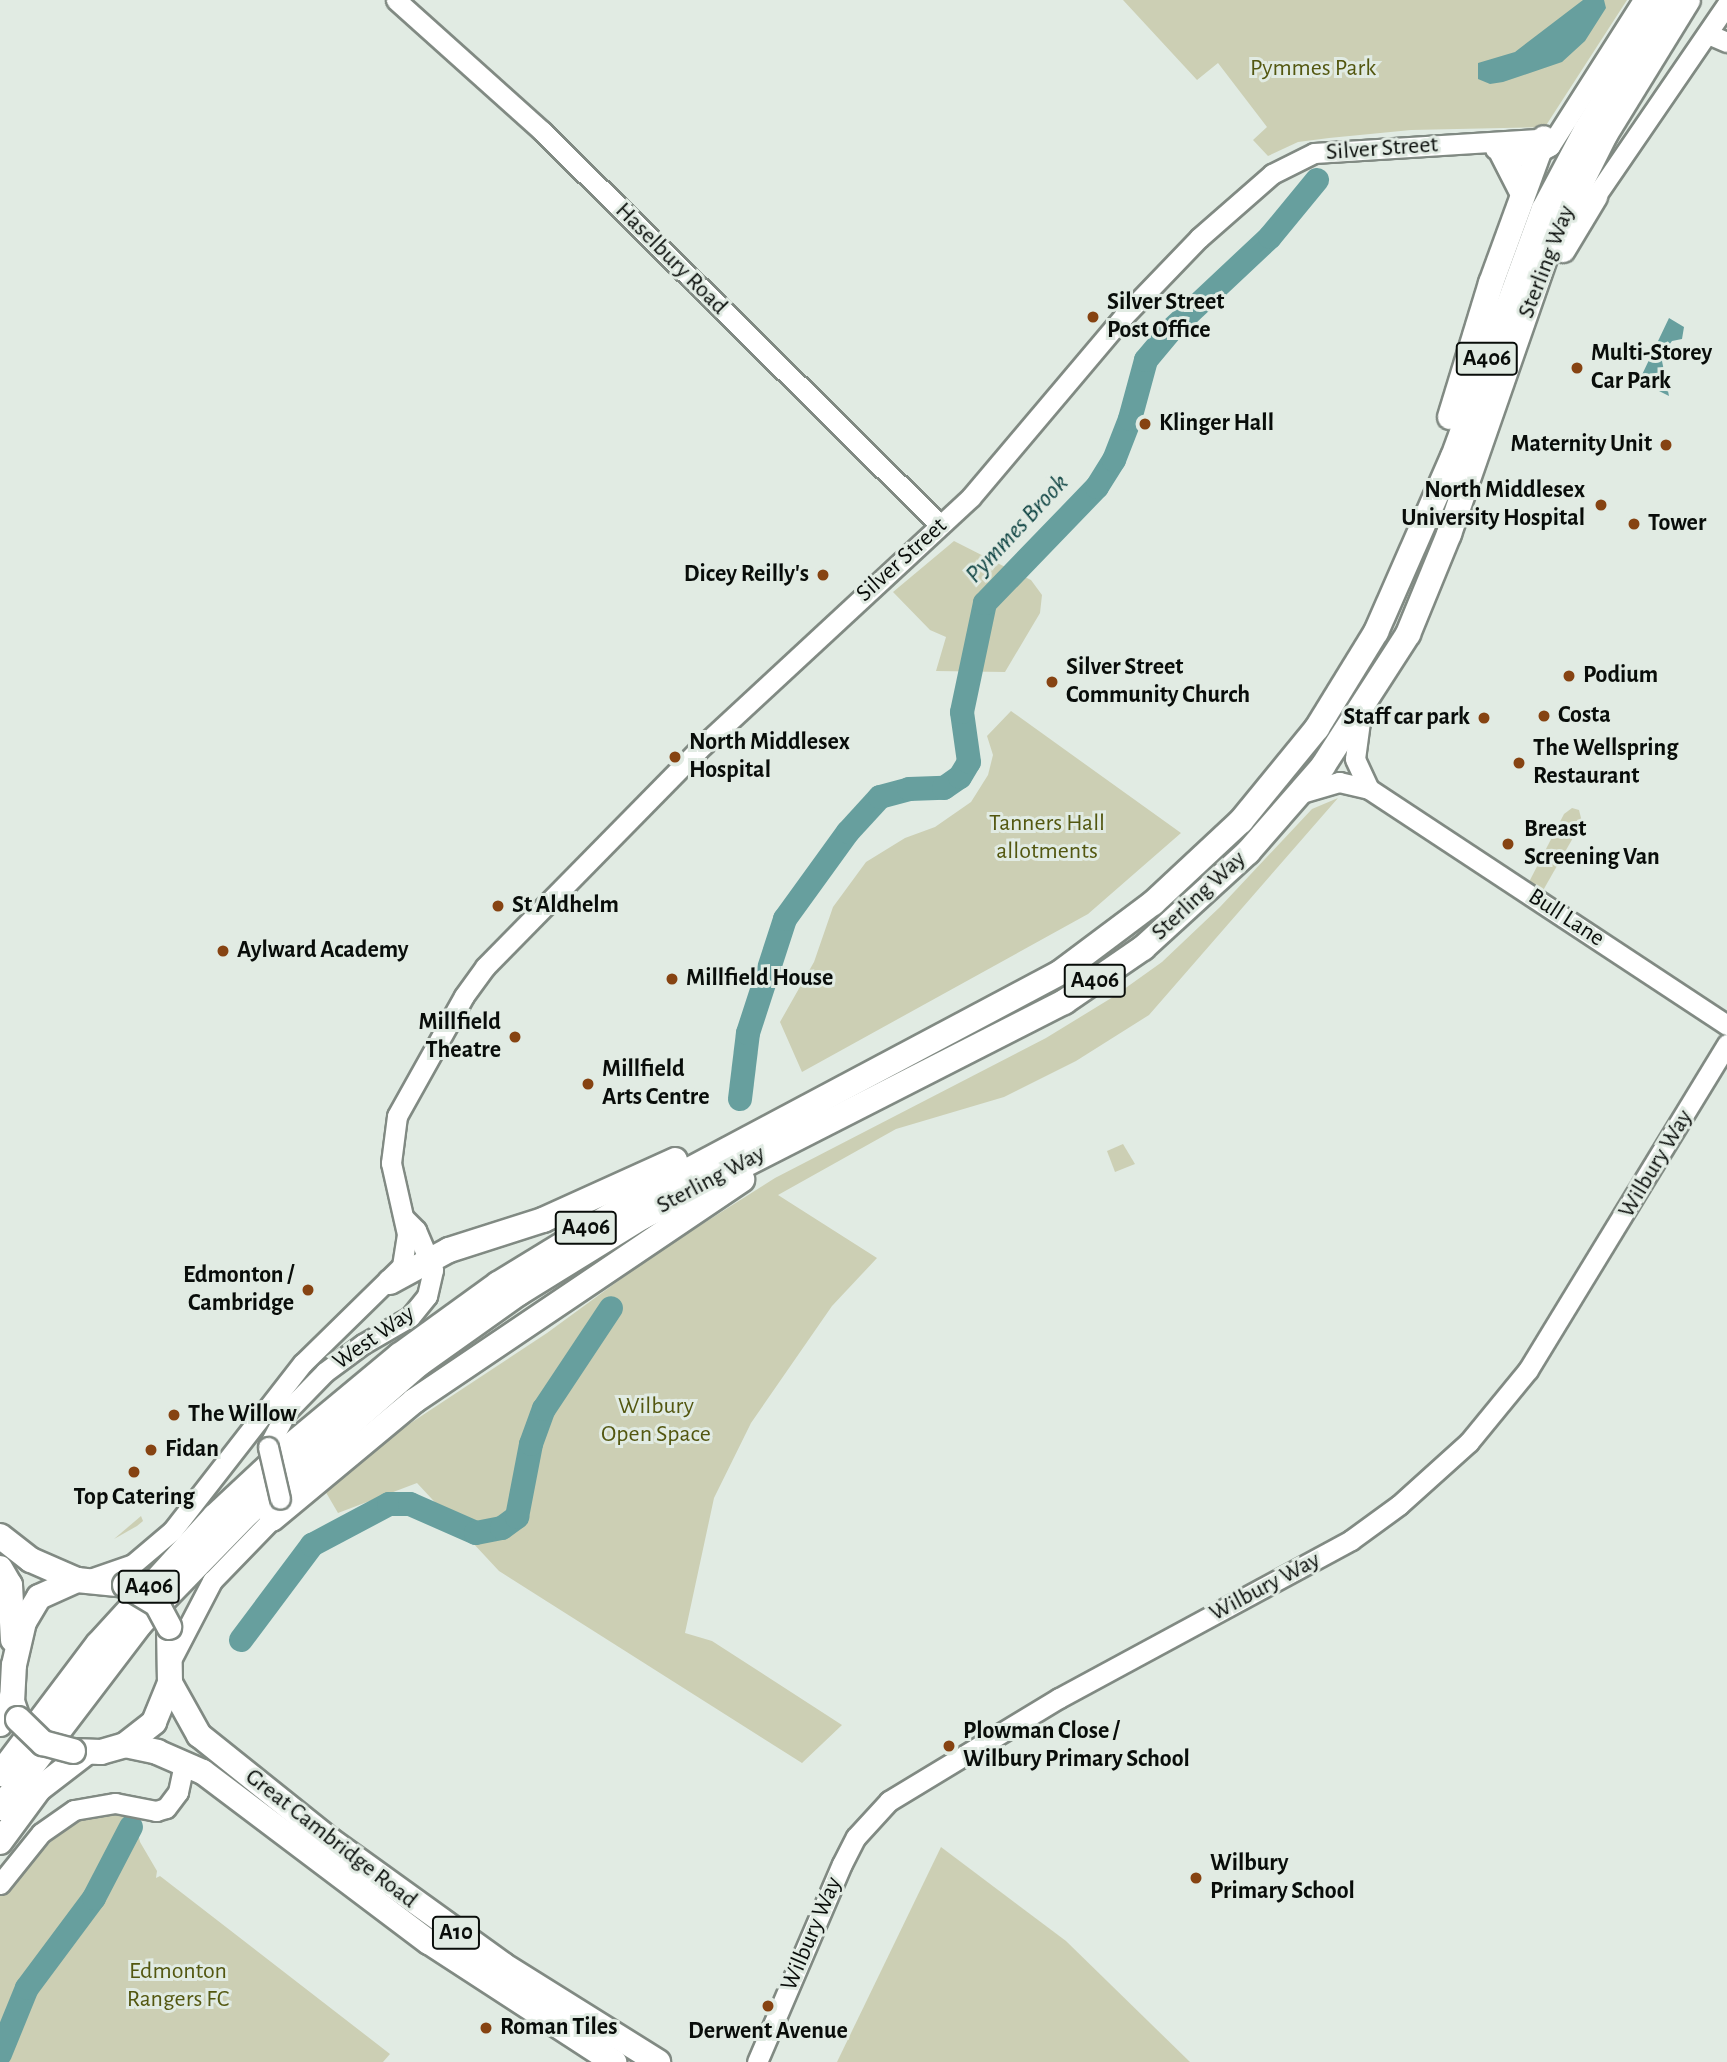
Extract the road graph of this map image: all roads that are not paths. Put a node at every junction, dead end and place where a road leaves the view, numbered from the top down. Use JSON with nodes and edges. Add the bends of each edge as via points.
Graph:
{"nodes":[{"id":1,"x":397,"y":0,"type":"edge"},
{"id":2,"x":1643,"y":0,"type":"edge"},
{"id":3,"x":1666,"y":0,"type":"edge"},
{"id":4,"x":1688,"y":0,"type":"edge"},
{"id":5,"x":1727,"y":4,"type":"edge"},
{"id":6,"x":1708,"y":34,"type":"junction"},
{"id":7,"x":1727,"y":42,"type":"edge"},
{"id":8,"x":1547,"y":143,"type":"junction"},
{"id":9,"x":1494,"y":148,"type":"junction"},
{"id":10,"x":1523,"y":194,"type":"junction"},
{"id":11,"x":1595,"y":197,"type":"joint"},
{"id":12,"x":1521,"y":330,"type":"junction"},
{"id":13,"x":940,"y":525,"type":"junction"},
{"id":14,"x":1413,"y":553,"type":"junction"},
{"id":15,"x":1363,"y":710,"type":"junction"},
{"id":16,"x":1369,"y":789,"type":"junction"},
{"id":17,"x":1300,"y":794,"type":"junction"},
{"id":18,"x":1727,"y":1025,"type":"edge"},
{"id":19,"x":1727,"y":1044,"type":"edge"},
{"id":20,"x":880,"y":1069,"type":"junction"},
{"id":21,"x":848,"y":1110,"type":"junction"},
{"id":22,"x":397,"y":1116,"type":"joint"},
{"id":23,"x":405,"y":1218,"type":"junction"},
{"id":24,"x":429,"y":1259,"type":"junction"},
{"id":25,"x":390,"y":1282,"type":"junction"},
{"id":26,"x":322,"y":1433,"type":"junction"},
{"id":27,"x":283,"y":1505,"type":"junction"},
{"id":28,"x":0,"y":1536,"type":"edge"},
{"id":29,"x":0,"y":1568,"type":"edge"},
{"id":30,"x":83,"y":1580,"type":"junction"},
{"id":31,"x":6,"y":1617,"type":"edge"},
{"id":32,"x":173,"y":1656,"type":"junction"},
{"id":33,"x":14,"y":1665,"type":"junction"},
{"id":34,"x":170,"y":1683,"type":"junction"},
{"id":35,"x":9,"y":1722,"type":"edge"},
{"id":36,"x":125,"y":1745,"type":"junction"},
{"id":37,"x":80,"y":1752,"type":"junction"},
{"id":38,"x":184,"y":1763,"type":"junction"},
{"id":39,"x":7,"y":1776,"type":"edge"},
{"id":40,"x":0,"y":1808,"type":"edge"},
{"id":41,"x":0,"y":1842,"type":"edge"},
{"id":42,"x":0,"y":1884,"type":"edge"},
{"id":43,"x":614,"y":2062,"type":"edge"},
{"id":44,"x":658,"y":2062,"type":"edge"},
{"id":45,"x":757,"y":2062,"type":"edge"}],
"edges":[{"from":1,"to":13,"type":"street","name":"Haselbury Road","via":[[542,131]]},
{"from":2,"to":8,"type":"street"},
{"from":3,"to":14,"type":"highway","name":"Sterling Way","number":"A406","via":[[1586,130],[1534,230]]},
{"from":4,"to":12,"type":"highway","name":"Sterling Way","number":"A406","via":[[1592,158],[1549,247]]},
{"from":5,"to":6,"type":"street","name":"Sterling Way"},
{"from":6,"to":7,"type":"street"},
{"from":6,"to":11,"type":"street","name":"Sterling Way"},
{"from":8,"to":9,"type":"street","name":"Silver Street","via":[[1530,158]]},
{"from":8,"to":10,"type":"highway","number":"A406"},
{"from":9,"to":10,"type":"highway"},
{"from":9,"to":13,"type":"street","name":"Silver Street","via":[[1330,151],[1301,157],[1272,174],[1148,290],[985,482]]},
{"from":10,"to":14,"type":"highway","number":"A406","via":[[1466,361]]},
{"from":11,"to":12,"type":"highway","number":"A406"},
{"from":12,"to":15,"type":"highway","name":"Sterling Way","number":"A406","via":[[1429,587]]},
{"from":13,"to":22,"type":"street","name":"Silver Street","via":[[698,750],[512,938],[464,996]]},
{"from":14,"to":20,"type":"highway","name":"Sterling Way","number":"A406","via":[[1376,632],[1317,728],[1276,782],[1195,867],[1109,939],[1061,972]]},
{"from":15,"to":16,"type":"street","via":[[1355,759]]},
{"from":15,"to":17,"type":"highway","name":"Sterling Way","number":"A406"},
{"from":16,"to":17,"type":"street","via":[[1339,782]]},
{"from":16,"to":18,"type":"street","name":"Bull Lane"},
{"from":17,"to":21,"type":"highway","name":"Sterling Way","number":"A406","via":[[1209,891],[1113,969],[1016,1028]]},
{"from":19,"to":45,"type":"street","name":"Wilbury Way","via":[[1528,1370],[1469,1442],[1399,1506],[1351,1540],[1059,1698],[889,1801],[867,1823],[842,1864]]},
{"from":20,"to":24,"type":"highway","number":"A406","via":[[543,1220]]},
{"from":20,"to":26,"type":"highway","name":"Sterling Way","number":"A406","via":[[565,1240],[447,1319]]},
{"from":21,"to":26,"type":"highway","name":"Sterling Way","number":"A406","via":[[583,1252]]},
{"from":21,"to":27,"type":"highway","via":[[414,1401]]},
{"from":22,"to":23,"type":"street","name":"West Way","via":[[392,1178]]},
{"from":23,"to":24,"type":"street","name":"West Way"},
{"from":23,"to":25,"type":"street","name":"West Way","via":[[406,1255]]},
{"from":24,"to":25,"type":"highway","number":"A406"},
{"from":24,"to":27,"type":"street","name":"West Way","bridge":true,"via":[[432,1283],[420,1307],[325,1372],[288,1411],[268,1447]]},
{"from":25,"to":30,"type":"street","via":[[346,1317],[303,1363],[172,1531],[123,1570]]},
{"from":26,"to":39,"type":"highway","number":"A406","via":[[215,1516],[126,1611]]},
{"from":27,"to":32,"type":"street","via":[[212,1581]]},
{"from":28,"to":30,"type":"highway","via":[[31,1560]]},
{"from":29,"to":31,"type":"highway","via":[[10,1585]]},
{"from":30,"to":32,"type":"highway","bridge":true,"via":[[125,1585],[157,1604],[169,1627]]},
{"from":30,"to":33,"type":"highway","via":[[50,1589],[31,1609]]},
{"from":31,"to":33,"type":"highway"},
{"from":32,"to":34,"type":"highway"},
{"from":33,"to":35,"type":"highway"},
{"from":34,"to":36,"type":"highway","via":[[154,1722]]},
{"from":34,"to":44,"type":"highway","name":"Great Cambridge Road","number":"A10","via":[[199,1735],[330,1840],[503,1965]]},
{"from":35,"to":37,"type":"highway","bridge":true,"via":[[43,1743]]},
{"from":36,"to":37,"type":"highway"},
{"from":36,"to":38,"type":"highway","name":"Great Cambridge Road","number":"A10"},
{"from":37,"to":41,"type":"highway","via":[[39,1789]]},
{"from":38,"to":42,"type":"street","via":[[178,1792],[166,1808],[156,1811],[115,1803],[74,1810],[41,1833]]},
{"from":38,"to":43,"type":"highway","name":"Great Cambridge Road","number":"A10","via":[[235,1794],[440,1950]]},
{"from":39,"to":40,"type":"highway","number":"A406"}]}
